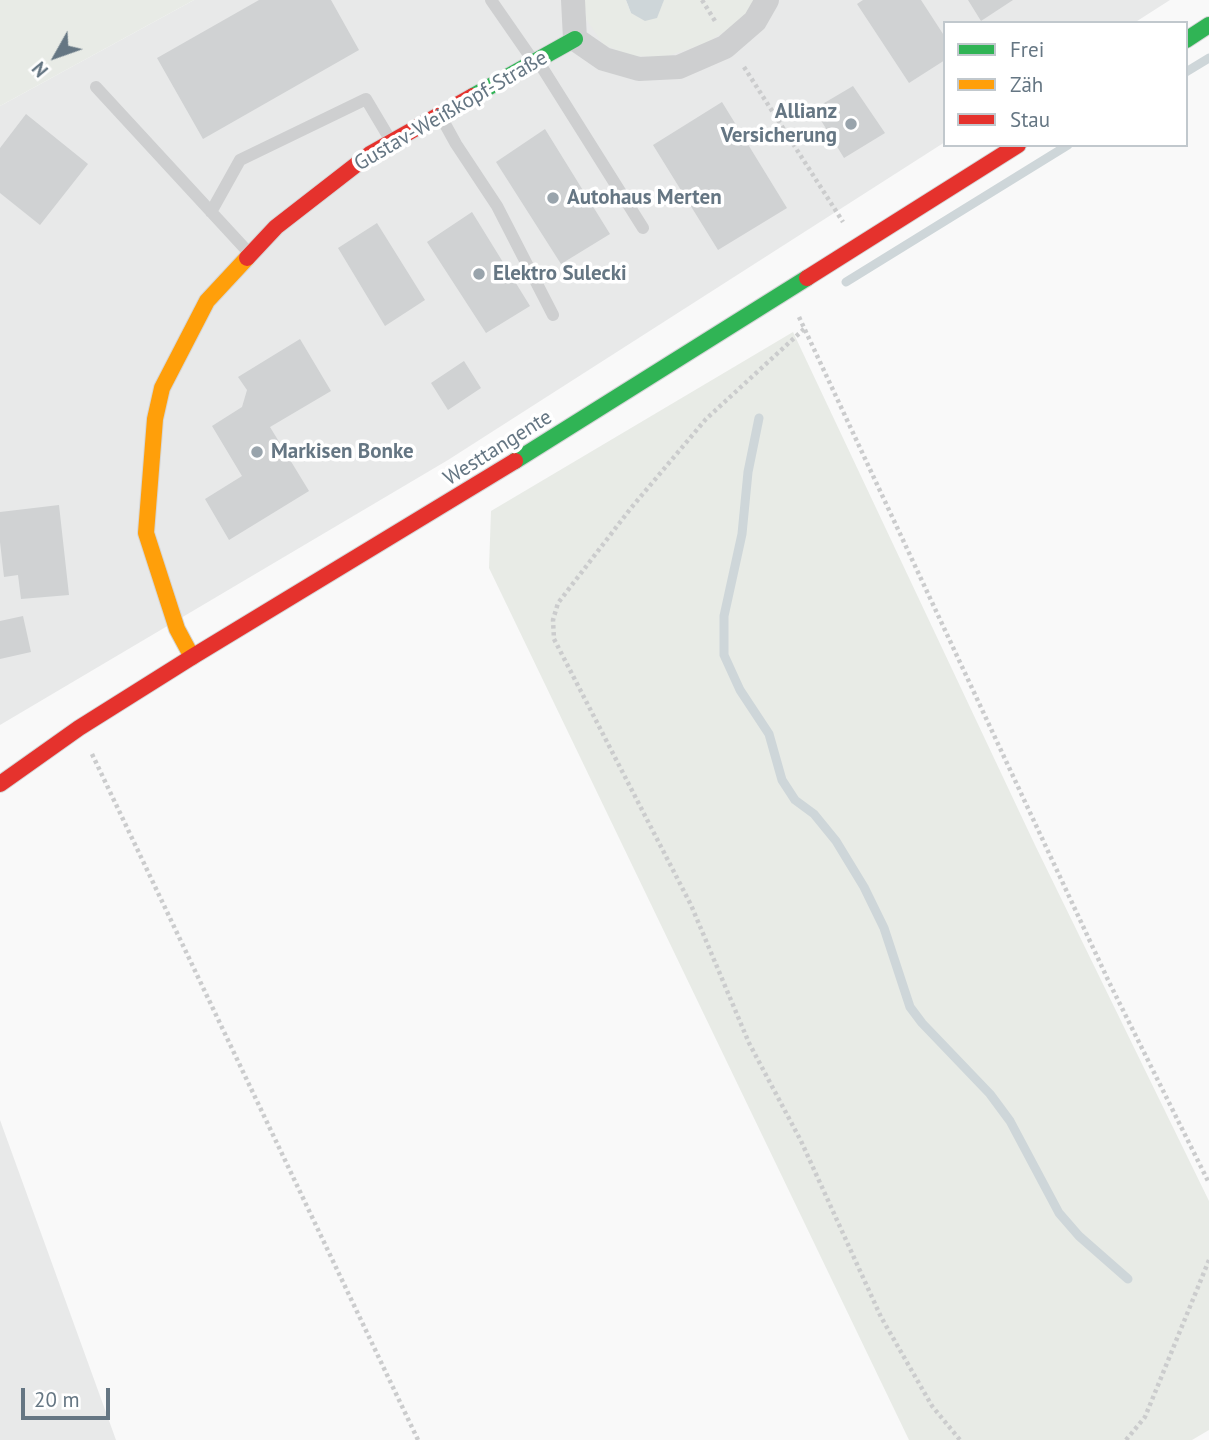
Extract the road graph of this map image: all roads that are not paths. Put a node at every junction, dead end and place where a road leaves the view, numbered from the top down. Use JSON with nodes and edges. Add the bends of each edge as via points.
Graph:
{"nodes":[{"id":1,"x":491,"y":0,"type":"edge"},
{"id":2,"x":573,"y":0,"type":"edge"},
{"id":3,"x":767,"y":0,"type":"edge"},
{"id":4,"x":1209,"y":25,"type":"edge"},
{"id":5,"x":575,"y":39,"type":"junction"},
{"id":6,"x":1188,"y":39,"type":"edge"},
{"id":7,"x":536,"y":62,"type":"junction"},
{"id":8,"x":96,"y":88,"type":"dead end"},
{"id":9,"x":440,"y":115,"type":"junction"},
{"id":10,"x":391,"y":142,"type":"junction"},
{"id":11,"x":1015,"y":147,"type":"edge"},
{"id":12,"x":211,"y":212,"type":"junction"},
{"id":13,"x":643,"y":228,"type":"dead end"},
{"id":14,"x":250,"y":255,"type":"junction"},
{"id":15,"x":553,"y":315,"type":"dead end"},
{"id":16,"x":192,"y":657,"type":"junction"},
{"id":17,"x":0,"y":784,"type":"edge"}],
"edges":[{"from":1,"to":7,"type":"lane"},
{"from":2,"to":5,"type":"street"},
{"from":3,"to":5,"type":"street","via":[[755,21],[725,47],[679,67],[639,69],[604,59]]},
{"from":4,"to":6,"type":"street"},
{"from":5,"to":7,"type":"street","name":"Gustav-Weißkopf-Straße"},
{"from":7,"to":9,"type":"street","name":"Gustav-Weißkopf-Straße"},
{"from":7,"to":13,"type":"lane"},
{"from":8,"to":12,"type":"lane"},
{"from":9,"to":10,"type":"street","name":"Gustav-Weißkopf-Straße"},
{"from":9,"to":15,"type":"lane","via":[[497,206]]},
{"from":10,"to":12,"type":"lane","via":[[366,99],[240,160]]},
{"from":10,"to":14,"type":"street","name":"Gustav-Weißkopf-Straße","via":[[276,227]]},
{"from":11,"to":16,"type":"street","name":"Westtangente","via":[[436,512]]},
{"from":12,"to":14,"type":"lane"},
{"from":14,"to":16,"type":"street","name":"Gustav-Weißkopf-Straße","via":[[207,301],[162,388],[155,419],[145,533],[177,629]]},
{"from":16,"to":17,"type":"street","name":"Westtangente"}]}
